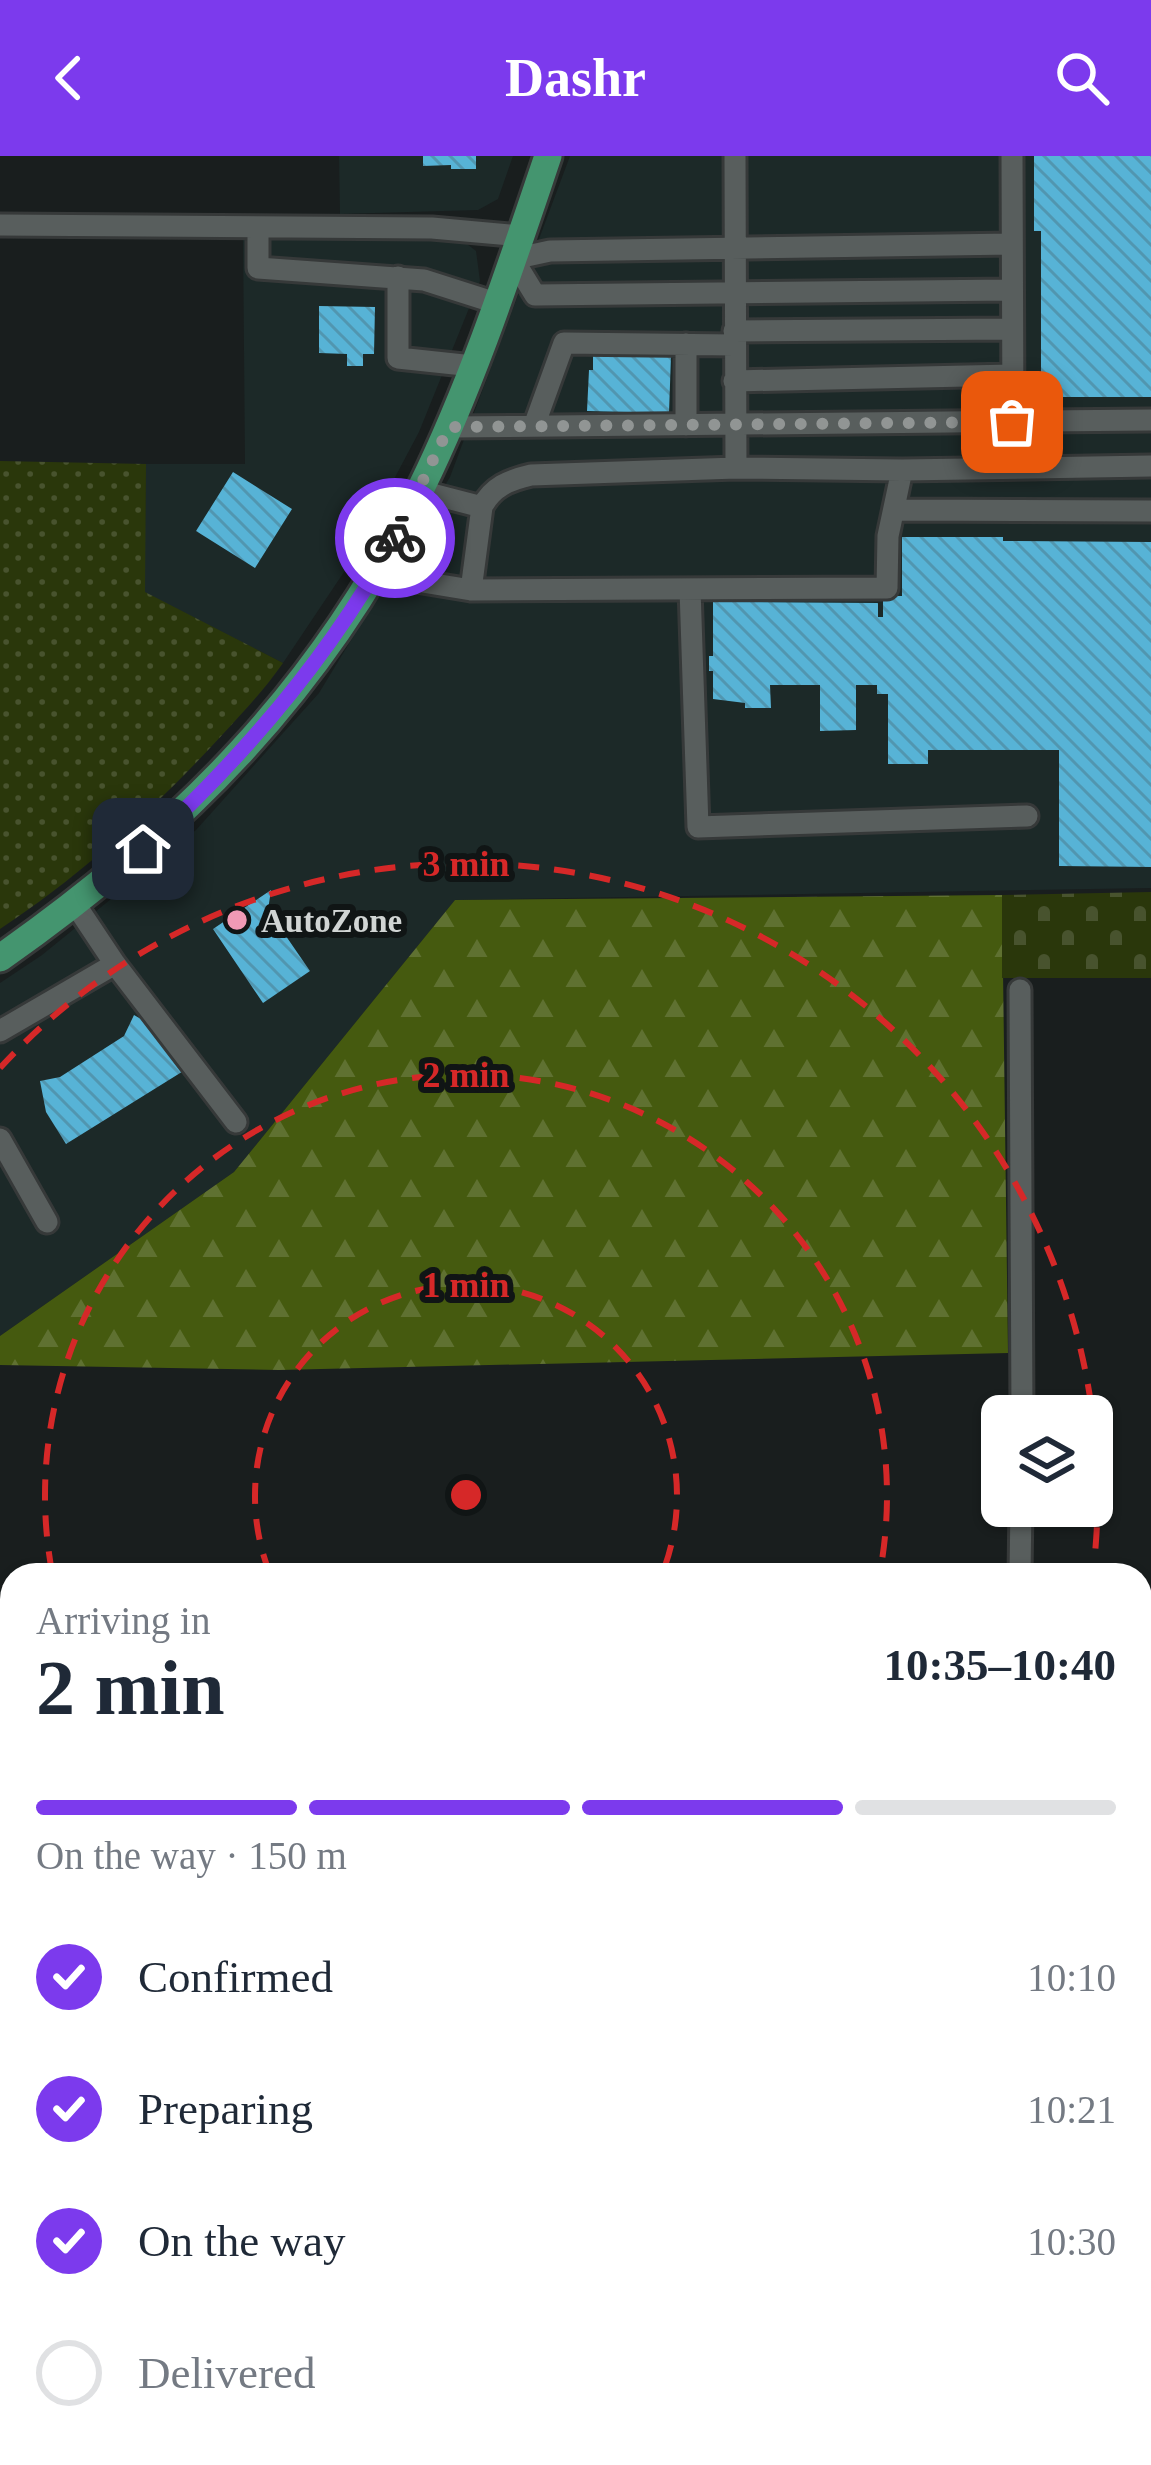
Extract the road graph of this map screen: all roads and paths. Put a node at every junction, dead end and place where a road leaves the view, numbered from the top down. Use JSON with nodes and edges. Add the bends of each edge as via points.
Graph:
{"nodes":[{"id":1,"x":548,"y":156,"type":"edge"},
{"id":2,"x":735,"y":156,"type":"edge"},
{"id":3,"x":1012,"y":156,"type":"edge"},
{"id":4,"x":0,"y":225,"type":"edge"},
{"id":5,"x":258,"y":226,"type":"junction"},
{"id":6,"x":1012,"y":244,"type":"junction"},
{"id":7,"x":517,"y":247,"type":"junction"},
{"id":8,"x":734,"y":248,"type":"junction"},
{"id":9,"x":398,"y":278,"type":"junction"},
{"id":10,"x":1012,"y":290,"type":"junction"},
{"id":11,"x":734,"y":292,"type":"junction"},
{"id":12,"x":496,"y":303,"type":"junction"},
{"id":13,"x":1012,"y":329,"type":"junction"},
{"id":14,"x":734,"y":338,"type":"junction"},
{"id":15,"x":686,"y":344,"type":"junction"},
{"id":16,"x":473,"y":366,"type":"junction"},
{"id":17,"x":1012,"y":375,"type":"junction"},
{"id":18,"x":734,"y":381,"type":"junction"},
{"id":19,"x":1151,"y":420,"type":"edge"},
{"id":20,"x":1012,"y":422,"type":"junction"},
{"id":21,"x":686,"y":424,"type":"junction"},
{"id":22,"x":735,"y":424,"type":"junction"},
{"id":23,"x":534,"y":426,"type":"junction"},
{"id":24,"x":449,"y":427,"type":"junction"},
{"id":25,"x":1151,"y":466,"type":"edge"},
{"id":26,"x":736,"y":468,"type":"junction"},
{"id":27,"x":902,"y":470,"type":"junction"},
{"id":28,"x":420,"y":491,"type":"junction"},
{"id":29,"x":482,"y":507,"type":"junction"},
{"id":30,"x":894,"y":511,"type":"junction"},
{"id":31,"x":1151,"y":511,"type":"edge"},
{"id":32,"x":374,"y":574,"type":"junction"},
{"id":33,"x":471,"y":590,"type":"junction"},
{"id":34,"x":690,"y":590,"type":"junction"},
{"id":35,"x":1027,"y":816,"type":"dead end"},
{"id":36,"x":75,"y":904,"type":"junction"},
{"id":37,"x":0,"y":958,"type":"edge"},
{"id":38,"x":115,"y":964,"type":"junction"},
{"id":39,"x":1020,"y":990,"type":"dead end"},
{"id":40,"x":0,"y":1031,"type":"edge"},
{"id":41,"x":236,"y":1122,"type":"dead end"},
{"id":42,"x":0,"y":1139,"type":"edge"},
{"id":43,"x":47,"y":1222,"type":"dead end"},
{"id":44,"x":1022,"y":1395,"type":"edge"},
{"id":45,"x":1021,"y":1527,"type":"edge"},
{"id":46,"x":1020,"y":1563,"type":"edge"}],
"edges":[{"from":1,"to":7,"type":"main road"},
{"from":2,"to":8,"type":"street"},
{"from":3,"to":6,"type":"street"},
{"from":4,"to":5,"type":"street"},
{"from":5,"to":7,"type":"street","via":[[432,228]]},
{"from":5,"to":9,"type":"street","via":[[258,268]]},
{"from":6,"to":8,"type":"street"},
{"from":6,"to":10,"type":"street"},
{"from":7,"to":8,"type":"street"},
{"from":7,"to":11,"type":"street","via":[[536,295]]},
{"from":7,"to":12,"type":"main road"},
{"from":8,"to":11,"type":"street"},
{"from":9,"to":12,"type":"street"},
{"from":9,"to":16,"type":"street","via":[[398,358]]},
{"from":10,"to":11,"type":"street"},
{"from":10,"to":13,"type":"street"},
{"from":11,"to":14,"type":"street"},
{"from":12,"to":16,"type":"main road"},
{"from":13,"to":14,"type":"street"},
{"from":13,"to":17,"type":"street"},
{"from":14,"to":15,"type":"street"},
{"from":14,"to":18,"type":"street"},
{"from":15,"to":21,"type":"street"},
{"from":15,"to":23,"type":"street","via":[[564,343]]},
{"from":16,"to":24,"type":"main road"},
{"from":17,"to":18,"type":"street"},
{"from":17,"to":20,"type":"street"},
{"from":18,"to":22,"type":"street"},
{"from":19,"to":20,"type":"street"},
{"from":20,"to":22,"type":"street"},
{"from":21,"to":22,"type":"street"},
{"from":21,"to":23,"type":"street"},
{"from":22,"to":26,"type":"street"},
{"from":23,"to":24,"type":"street"},
{"from":24,"to":28,"type":"main road"},
{"from":25,"to":27,"type":"street"},
{"from":26,"to":27,"type":"street"},
{"from":26,"to":29,"type":"street","via":[[530,475],[500,485]]},
{"from":27,"to":30,"type":"street"},
{"from":28,"to":29,"type":"street"},
{"from":28,"to":32,"type":"main road"},
{"from":29,"to":33,"type":"street"},
{"from":30,"to":31,"type":"street"},
{"from":30,"to":34,"type":"street","via":[[887,588]]},
{"from":32,"to":33,"type":"street"},
{"from":32,"to":36,"type":"main road","via":[[299,684],[225,770]]},
{"from":33,"to":34,"type":"street"},
{"from":34,"to":35,"type":"street","via":[[698,826]]},
{"from":36,"to":37,"type":"main road"},
{"from":36,"to":38,"type":"street"},
{"from":38,"to":40,"type":"street"},
{"from":38,"to":41,"type":"street"},
{"from":39,"to":44,"type":"street"},
{"from":42,"to":43,"type":"street"},
{"from":45,"to":46,"type":"street"}]}
